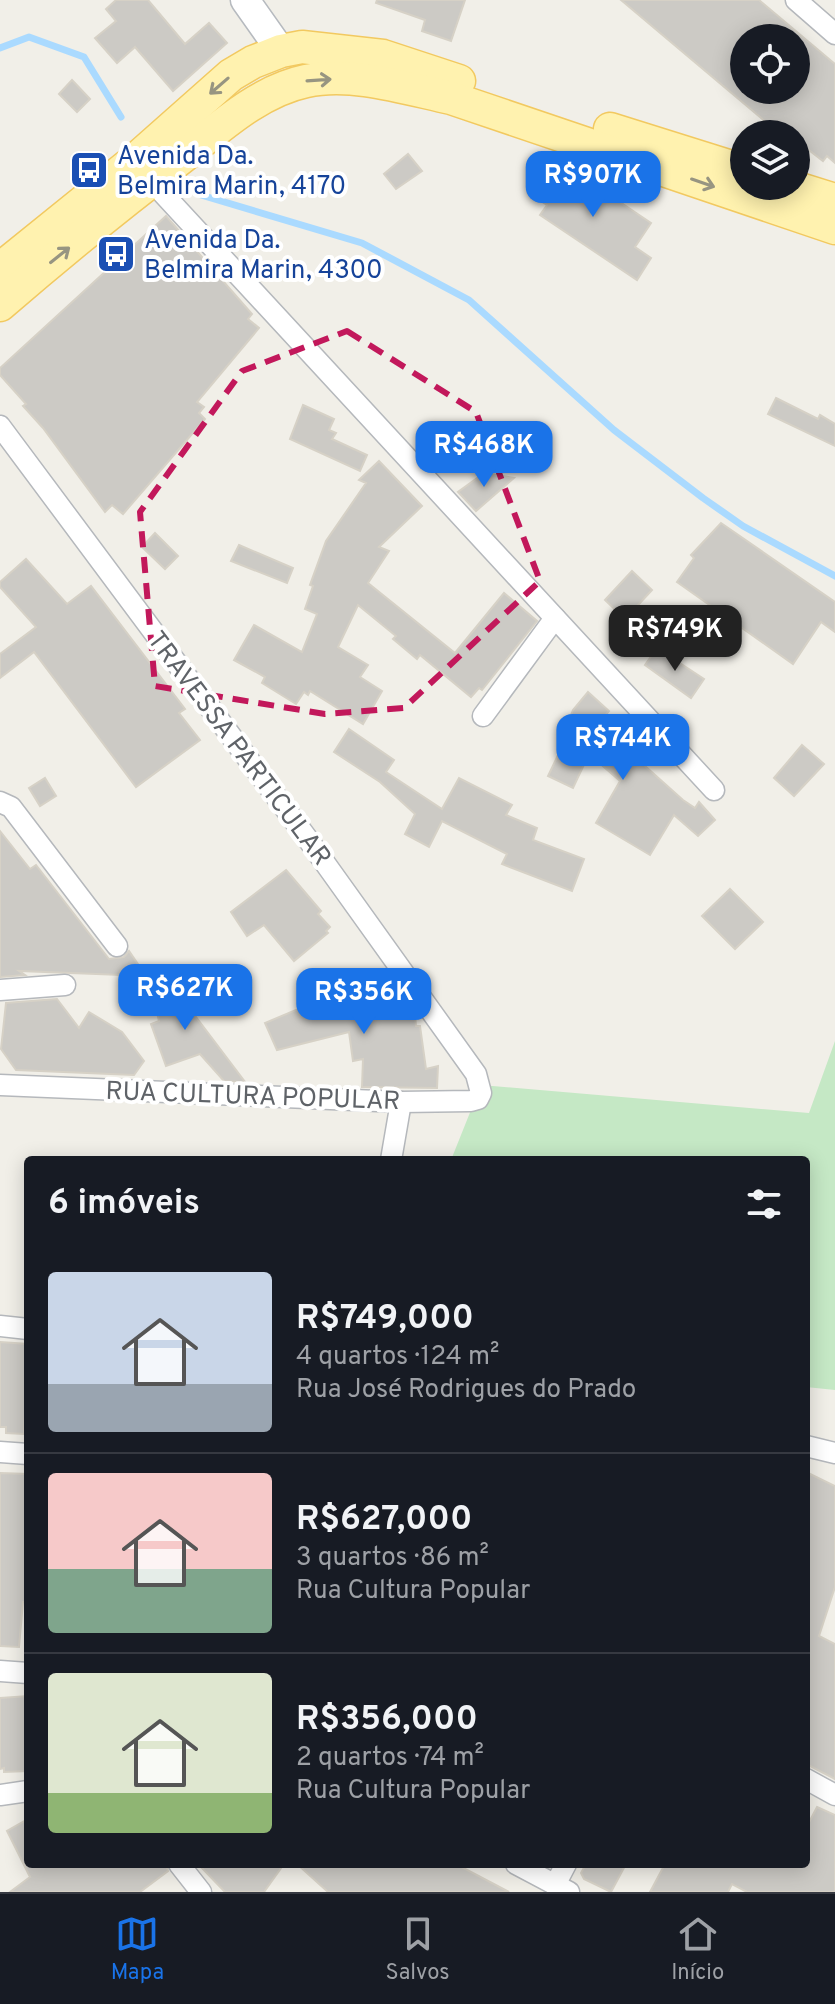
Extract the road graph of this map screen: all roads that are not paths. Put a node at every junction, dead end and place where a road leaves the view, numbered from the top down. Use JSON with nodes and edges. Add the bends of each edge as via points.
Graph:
{"nodes":[{"id":1,"x":796,"y":0,"type":"edge"},
{"id":2,"x":247,"y":3,"type":"edge"},
{"id":3,"x":818,"y":8,"type":"edge"},
{"id":4,"x":835,"y":34,"type":"edge"},
{"id":5,"x":267,"y":57,"type":"junction"},
{"id":6,"x":240,"y":112,"type":"junction"},
{"id":7,"x":730,"y":167,"type":"edge"},
{"id":8,"x":142,"y":171,"type":"junction"},
{"id":9,"x":810,"y":192,"type":"edge"},
{"id":10,"x":835,"y":200,"type":"edge"},
{"id":11,"x":835,"y":228,"type":"edge"},
{"id":12,"x":0,"y":269,"type":"edge"},
{"id":13,"x":0,"y":305,"type":"edge"},
{"id":14,"x":0,"y":426,"type":"edge"},
{"id":15,"x":555,"y":618,"type":"junction"},
{"id":16,"x":483,"y":716,"type":"dead end"},
{"id":17,"x":714,"y":790,"type":"dead end"},
{"id":18,"x":0,"y":802,"type":"edge"},
{"id":19,"x":117,"y":946,"type":"dead end"},
{"id":20,"x":65,"y":985,"type":"dead end"},
{"id":21,"x":0,"y":990,"type":"edge"},
{"id":22,"x":476,"y":1074,"type":"joint"},
{"id":23,"x":2,"y":1082,"type":"edge"},
{"id":24,"x":401,"y":1102,"type":"junction"},
{"id":25,"x":392,"y":1156,"type":"edge"},
{"id":26,"x":0,"y":1326,"type":"edge"},
{"id":27,"x":24,"y":1329,"type":"edge"},
{"id":28,"x":810,"y":1447,"type":"edge"},
{"id":29,"x":0,"y":1452,"type":"edge"},
{"id":30,"x":835,"y":1453,"type":"edge"},
{"id":31,"x":24,"y":1454,"type":"edge"},
{"id":32,"x":0,"y":1671,"type":"edge"},
{"id":33,"x":24,"y":1673,"type":"edge"},
{"id":34,"x":810,"y":1781,"type":"edge"},
{"id":35,"x":24,"y":1792,"type":"edge"},
{"id":36,"x":0,"y":1795,"type":"edge"},
{"id":37,"x":835,"y":1795,"type":"edge"},
{"id":38,"x":182,"y":1868,"type":"edge"},
{"id":39,"x":524,"y":1868,"type":"edge"},
{"id":40,"x":565,"y":1868,"type":"edge"},
{"id":41,"x":562,"y":1888,"type":"edge"},
{"id":42,"x":201,"y":1892,"type":"edge"}],
"edges":[{"from":1,"to":3,"type":"street"},
{"from":2,"to":5,"type":"main road"},
{"from":3,"to":4,"type":"street"},
{"from":5,"to":6,"type":"main road","via":[[274,71]]},
{"from":5,"to":7,"type":"main road","via":[[302,47],[383,56]]},
{"from":5,"to":8,"type":"main road","one_way":true,"via":[[231,75]]},
{"from":6,"to":8,"type":"main road"},
{"from":6,"to":11,"type":"main road","one_way":true,"via":[[305,81],[388,84],[451,98]]},
{"from":8,"to":12,"type":"main road"},
{"from":13,"to":8,"type":"main road","one_way":true},
{"from":8,"to":15,"type":"street"},
{"from":9,"to":10,"type":"main road"},
{"from":14,"to":22,"type":"street","name":"TRAVESSA PARTICULAR"},
{"from":15,"to":16,"type":"street"},
{"from":15,"to":17,"type":"street"},
{"from":18,"to":19,"type":"street","via":[[11,807]]},
{"from":20,"to":21,"type":"street"},
{"from":22,"to":24,"type":"street","name":"RUA CULTURA POPULAR","via":[[478,1099]]},
{"from":23,"to":24,"type":"street","name":"RUA CULTURA POPULAR"},
{"from":24,"to":25,"type":"street"},
{"from":26,"to":27,"type":"street"},
{"from":28,"to":30,"type":"street"},
{"from":29,"to":31,"type":"street"},
{"from":32,"to":33,"type":"street"},
{"from":34,"to":37,"type":"street"},
{"from":35,"to":36,"type":"street"},
{"from":38,"to":42,"type":"street"},
{"from":39,"to":41,"type":"street"},
{"from":40,"to":41,"type":"street"}]}
